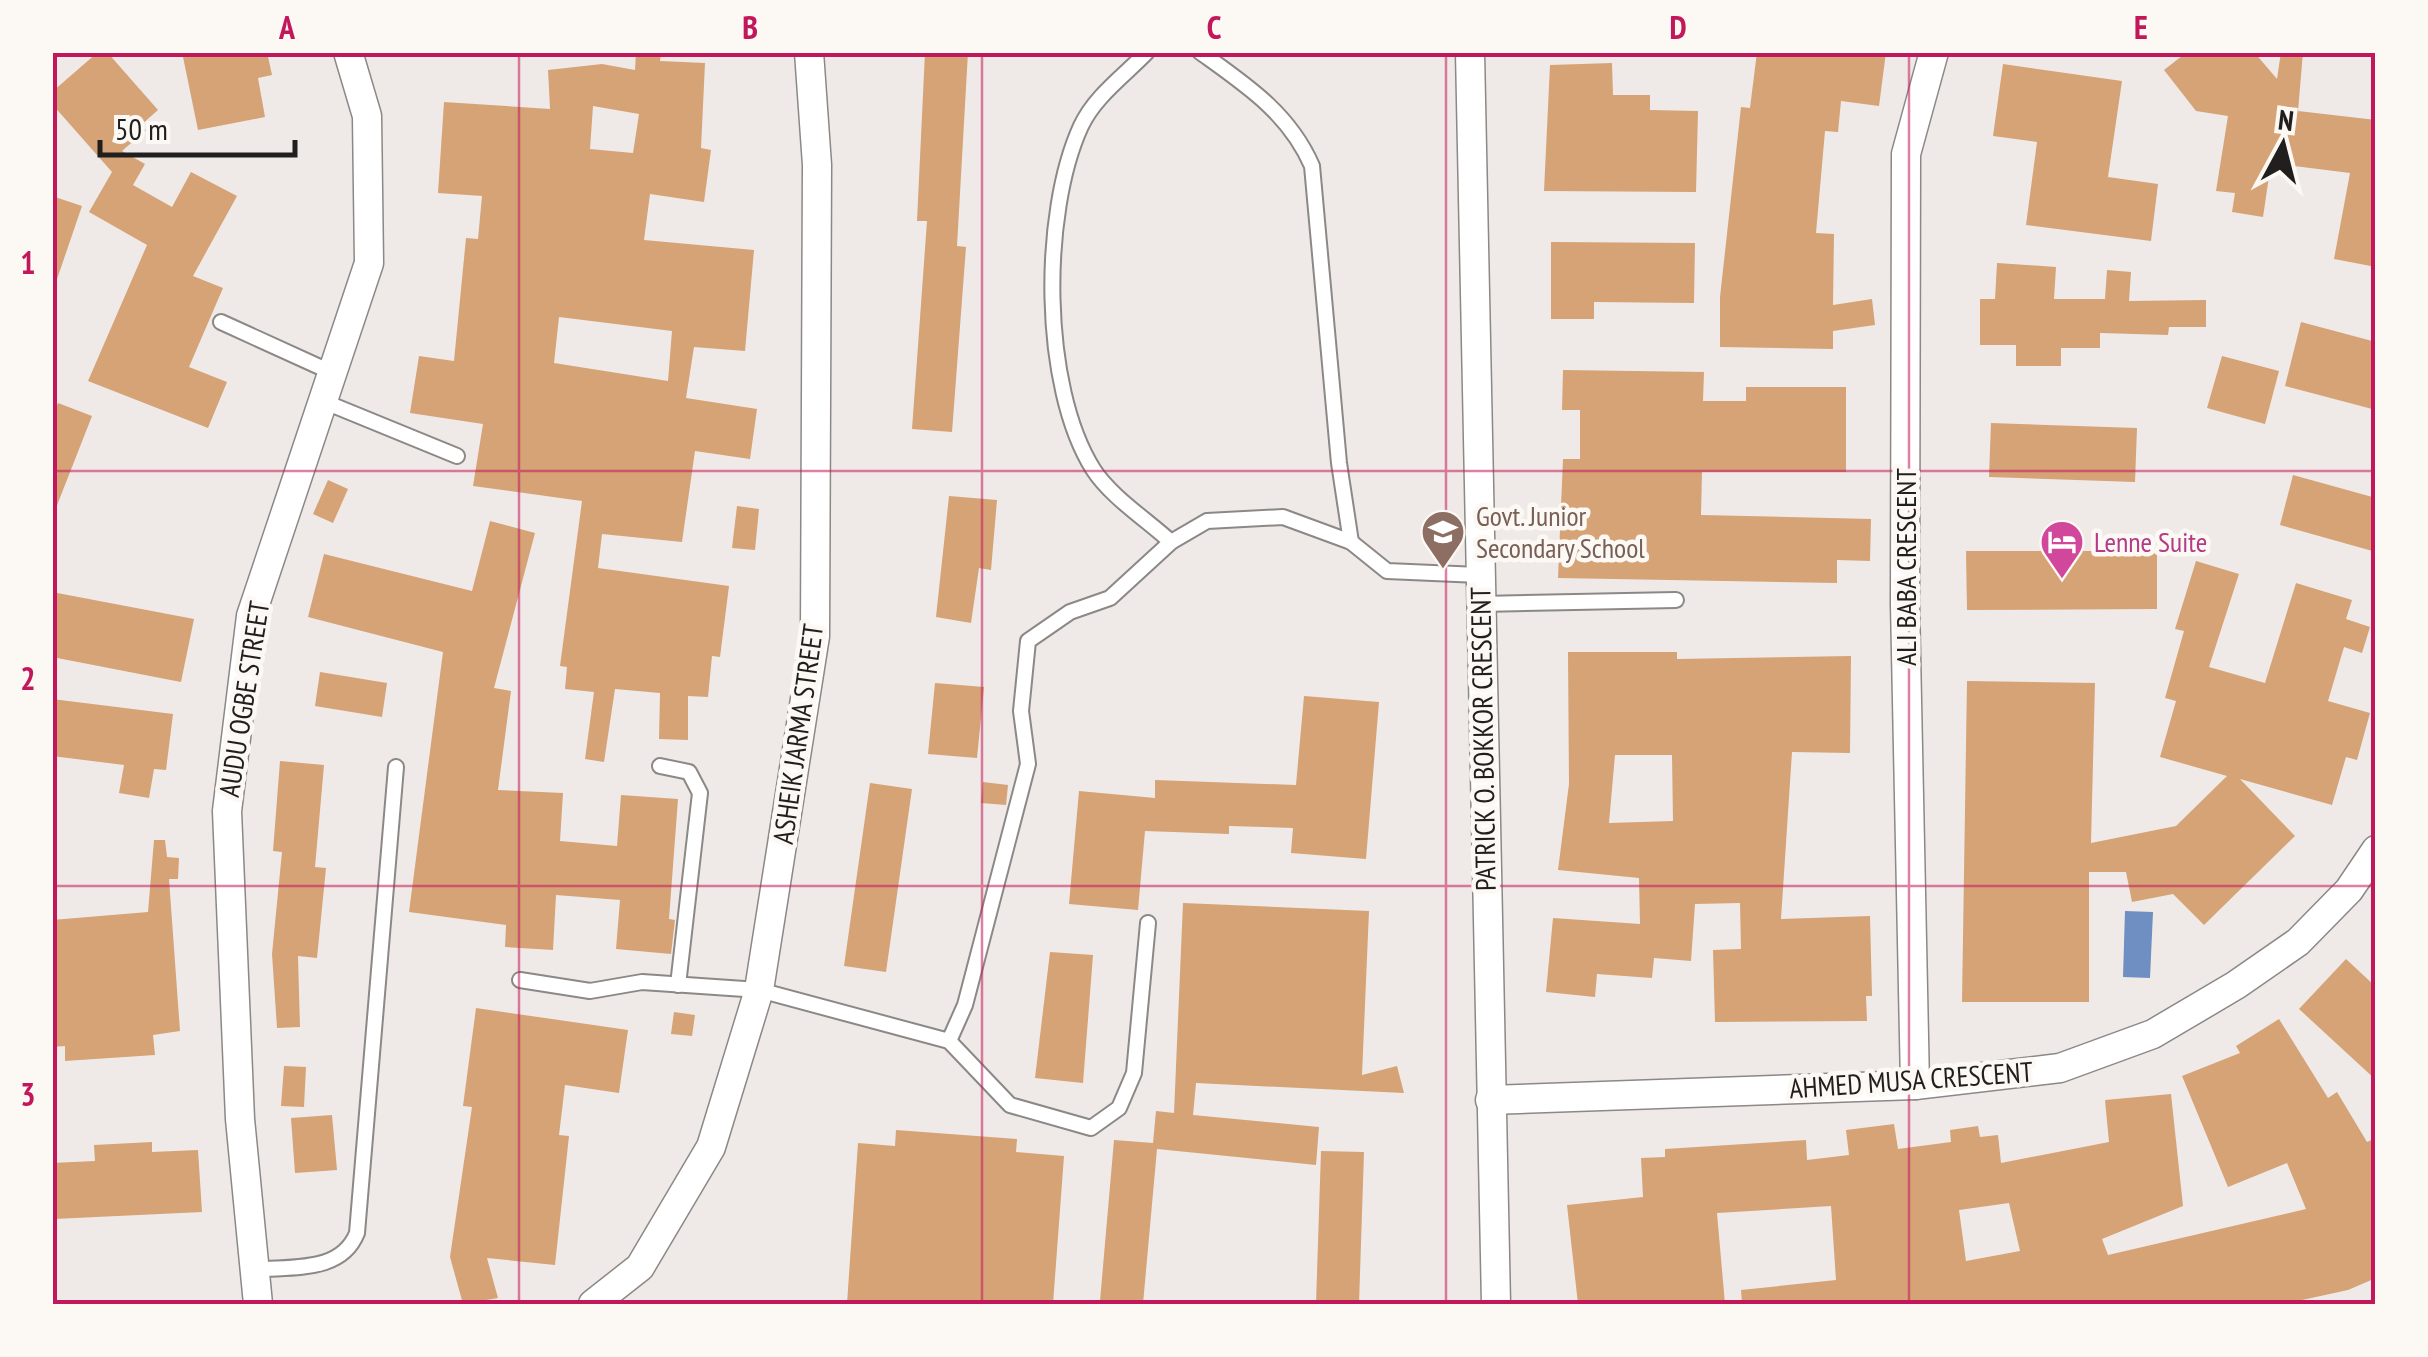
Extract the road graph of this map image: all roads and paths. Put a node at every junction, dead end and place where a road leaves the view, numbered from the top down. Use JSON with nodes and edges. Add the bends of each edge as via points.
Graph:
{"nodes":[{"id":1,"x":348,"y":52,"type":"edge"},
{"id":2,"x":809,"y":52,"type":"edge"},
{"id":3,"x":1147,"y":52,"type":"edge"},
{"id":4,"x":1200,"y":52,"type":"edge"},
{"id":5,"x":1470,"y":52,"type":"edge"},
{"id":6,"x":1934,"y":52,"type":"edge"},
{"id":7,"x":221,"y":322,"type":"dead end"},
{"id":8,"x":334,"y":374,"type":"junction"},
{"id":9,"x":326,"y":402,"type":"junction"},
{"id":10,"x":458,"y":456,"type":"dead end"},
{"id":11,"x":1171,"y":542,"type":"junction"},
{"id":12,"x":1352,"y":542,"type":"junction"},
{"id":13,"x":1479,"y":576,"type":"junction"},
{"id":14,"x":1676,"y":600,"type":"dead end"},
{"id":15,"x":1480,"y":604,"type":"junction"},
{"id":16,"x":396,"y":766,"type":"dead end"},
{"id":17,"x":660,"y":766,"type":"dead end"},
{"id":18,"x":2376,"y":850,"type":"edge"},
{"id":19,"x":1148,"y":923,"type":"dead end"},
{"id":20,"x":520,"y":980,"type":"dead end"},
{"id":21,"x":678,"y":984,"type":"junction"},
{"id":22,"x":760,"y":990,"type":"junction"},
{"id":23,"x":949,"y":1042,"type":"junction"},
{"id":24,"x":1915,"y":1085,"type":"junction"},
{"id":25,"x":1490,"y":1100,"type":"junction"},
{"id":26,"x":254,"y":1270,"type":"junction"},
{"id":27,"x":258,"y":1304,"type":"edge"},
{"id":28,"x":593,"y":1304,"type":"edge"},
{"id":29,"x":1496,"y":1304,"type":"edge"}],
"edges":[{"from":1,"to":8,"type":"street","name":"AUDU OGBE STREET","via":[[367,116],[369,263]]},
{"from":2,"to":22,"type":"street","name":"ASHEIK JARMA STREET","via":[[818,165],[815,636]]},
{"from":3,"to":11,"type":"lane","via":[[1082,124],[1061,190],[1054,252],[1056,348],[1067,408],[1094,470]]},
{"from":4,"to":12,"type":"lane","via":[[1281,114],[1312,166]]},
{"from":5,"to":13,"type":"street","name":"PATRICK O. BOKKOR CRESCENT"},
{"from":6,"to":24,"type":"street","name":"ALI BABA CRESCENT","via":[[1906,154],[1905,604]]},
{"from":7,"to":8,"type":"lane"},
{"from":8,"to":9,"type":"street","name":"AUDU OGBE STREET"},
{"from":9,"to":10,"type":"lane"},
{"from":9,"to":26,"type":"street","name":"AUDU OGBE STREET","via":[[251,616],[227,810],[240,1119]]},
{"from":11,"to":12,"type":"lane","via":[[1206,521],[1283,518]]},
{"from":11,"to":23,"type":"lane","via":[[1110,598],[1070,612],[1028,640],[1021,711],[1028,764],[970,988]]},
{"from":12,"to":13,"type":"lane","via":[[1387,571]]},
{"from":13,"to":15,"type":"street","name":"PATRICK O. BOKKOR CRESCENT"},
{"from":14,"to":15,"type":"lane"},
{"from":15,"to":25,"type":"street","name":"PATRICK O. BOKKOR CRESCENT"},
{"from":16,"to":26,"type":"lane","via":[[357,1233],[349,1253],[334,1262]]},
{"from":17,"to":21,"type":"lane","via":[[688,772],[700,794]]},
{"from":18,"to":24,"type":"street","name":"AHMED MUSA CRESCENT","via":[[2349,890],[2298,942],[2153,1034],[2060,1068]]},
{"from":19,"to":23,"type":"lane","via":[[1134,1073],[1118,1108],[1091,1128],[1010,1105]]},
{"from":20,"to":21,"type":"lane","via":[[590,991],[629,982]]},
{"from":21,"to":22,"type":"lane"},
{"from":22,"to":23,"type":"lane"},
{"from":22,"to":28,"type":"street","name":"ASHEIK JARMA STREET","via":[[711,1146],[640,1267]]},
{"from":24,"to":25,"type":"street","name":"AHMED MUSA CRESCENT"},
{"from":25,"to":29,"type":"street","name":"PATRICK O. BOKKOR CRESCENT"},
{"from":26,"to":27,"type":"street","name":"AUDU OGBE STREET"}]}
